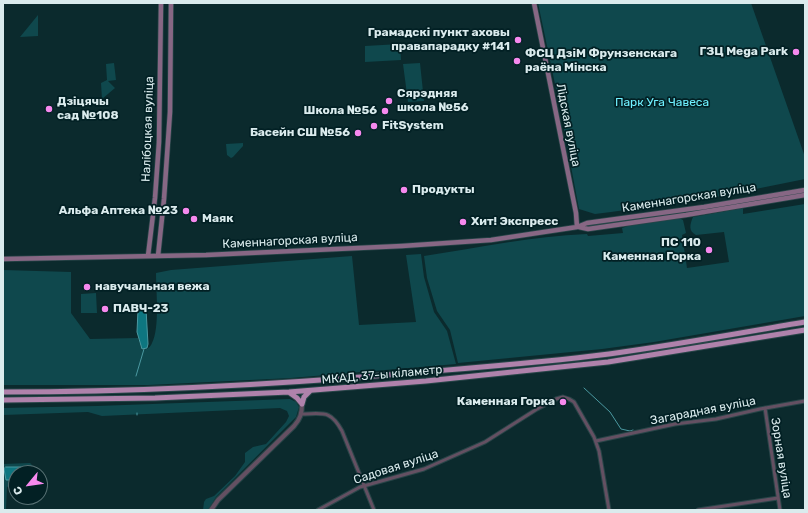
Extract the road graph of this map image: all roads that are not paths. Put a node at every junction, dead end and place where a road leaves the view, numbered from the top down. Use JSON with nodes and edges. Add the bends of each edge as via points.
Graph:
{"nodes":[{"id":1,"x":161,"y":3,"type":"edge"},
{"id":2,"x":171,"y":3,"type":"edge"},
{"id":3,"x":534,"y":3,"type":"edge"},
{"id":4,"x":805,"y":190,"type":"edge"},
{"id":5,"x":805,"y":195,"type":"edge"},
{"id":6,"x":577,"y":227,"type":"junction"},
{"id":7,"x":148,"y":256,"type":"junction"},
{"id":8,"x":158,"y":256,"type":"junction"},
{"id":9,"x":3,"y":259,"type":"edge"},
{"id":10,"x":805,"y":322,"type":"edge"},
{"id":11,"x":805,"y":330,"type":"edge"},
{"id":12,"x":310,"y":391,"type":"junction"},
{"id":13,"x":3,"y":392,"type":"edge"},
{"id":14,"x":289,"y":392,"type":"junction"},
{"id":15,"x":3,"y":400,"type":"edge"},
{"id":16,"x":805,"y":401,"type":"edge"},
{"id":17,"x":302,"y":404,"type":"junction"},
{"id":18,"x":764,"y":408,"type":"junction"},
{"id":19,"x":301,"y":414,"type":"junction"},
{"id":20,"x":596,"y":441,"type":"junction"},
{"id":21,"x":364,"y":486,"type":"junction"},
{"id":22,"x":778,"y":498,"type":"junction"},
{"id":23,"x":211,"y":510,"type":"edge"},
{"id":24,"x":318,"y":510,"type":"edge"},
{"id":25,"x":374,"y":510,"type":"edge"},
{"id":26,"x":609,"y":510,"type":"edge"},
{"id":27,"x":698,"y":510,"type":"edge"},
{"id":28,"x":780,"y":510,"type":"edge"}],
"edges":[{"from":1,"to":7,"type":"main road","name":"Налібоцкая вуліца","via":[[158,142]]},
{"from":2,"to":8,"type":"main road","name":"Налібоцкая вуліца","via":[[170,112]]},
{"from":3,"to":6,"type":"main road","name":"Лідская вуліца"},
{"from":4,"to":6,"type":"main road","name":"Каменнагорская вуліца","via":[[587,223]]},
{"from":5,"to":6,"type":"main road","name":"Каменнагорская вуліца","via":[[588,229]]},
{"from":6,"to":8,"type":"main road","name":"Каменнагорская вуліца","via":[[491,240]]},
{"from":7,"to":8,"type":"main road","name":"Каменнагорская вуліца"},
{"from":7,"to":9,"type":"main road","name":"Каменнагорская вуліца"},
{"from":10,"to":13,"type":"highway","name":"МКАД, 37-ы кіламетр","via":[[608,354],[324,380],[152,390]]},
{"from":11,"to":12,"type":"highway","name":"МКАД, 37-ы кіламетр","via":[[575,366]]},
{"from":12,"to":14,"type":"highway","name":"МКАД, 37-ы кіламетр"},
{"from":12,"to":17,"type":"highway"},
{"from":14,"to":15,"type":"highway","name":"МКАД, 37-ы кіламетр","via":[[155,398]]},
{"from":14,"to":17,"type":"highway"},
{"from":16,"to":18,"type":"street","name":"Загарадная вуліца"},
{"from":17,"to":19,"type":"street"},
{"from":18,"to":20,"type":"street","name":"Загарадная вуліца"},
{"from":18,"to":22,"type":"street","name":"Зорная вуліца"},
{"from":19,"to":21,"type":"street","via":[[325,414],[338,423]]},
{"from":19,"to":23,"type":"street","via":[[294,426],[218,500]]},
{"from":20,"to":21,"type":"street","name":"Садовая вуліца","via":[[574,402],[563,397],[556,398],[485,442],[446,460]]},
{"from":20,"to":26,"type":"street"},
{"from":21,"to":24,"type":"street","name":"Садовая вуліца"},
{"from":21,"to":25,"type":"street"},
{"from":22,"to":27,"type":"street"},
{"from":22,"to":28,"type":"street","name":"Зорная вуліца"}]}
